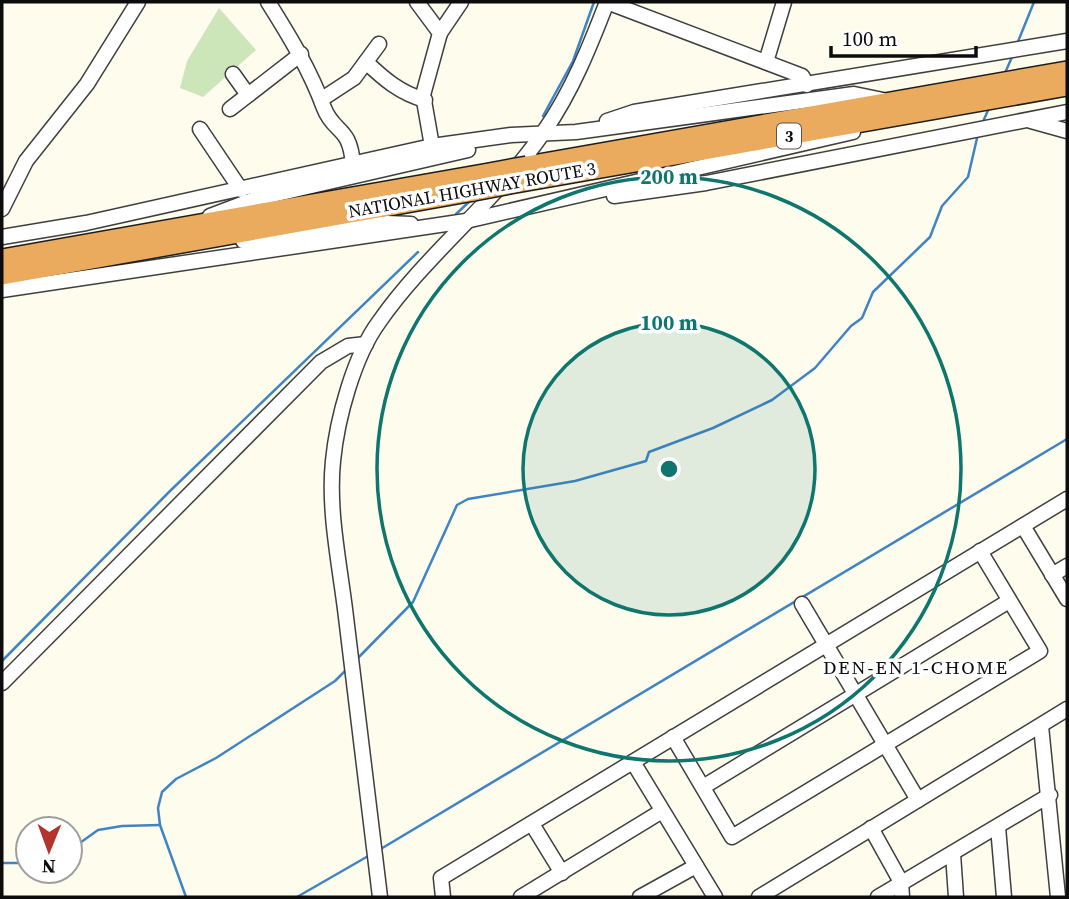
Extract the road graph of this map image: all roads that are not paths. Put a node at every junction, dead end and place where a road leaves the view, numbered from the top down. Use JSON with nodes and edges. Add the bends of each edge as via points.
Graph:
{"nodes":[{"id":1,"x":138,"y":2,"type":"edge"},
{"id":2,"x":268,"y":2,"type":"edge"},
{"id":3,"x":417,"y":2,"type":"edge"},
{"id":4,"x":461,"y":2,"type":"edge"},
{"id":5,"x":607,"y":2,"type":"edge"},
{"id":6,"x":784,"y":2,"type":"edge"},
{"id":7,"x":440,"y":33,"type":"junction"},
{"id":8,"x":1067,"y":41,"type":"edge"},
{"id":9,"x":379,"y":44,"type":"dead end"},
{"id":10,"x":301,"y":54,"type":"junction"},
{"id":11,"x":366,"y":62,"type":"junction"},
{"id":12,"x":766,"y":62,"type":"junction"},
{"id":13,"x":1067,"y":71,"type":"edge"},
{"id":14,"x":233,"y":74,"type":"dead end"},
{"id":15,"x":807,"y":85,"type":"junction"},
{"id":16,"x":1067,"y":86,"type":"edge"},
{"id":17,"x":248,"y":95,"type":"junction"},
{"id":18,"x":322,"y":99,"type":"junction"},
{"id":19,"x":425,"y":100,"type":"junction"},
{"id":20,"x":887,"y":101,"type":"junction"},
{"id":21,"x":230,"y":109,"type":"dead end"},
{"id":22,"x":1067,"y":112,"type":"edge"},
{"id":23,"x":916,"y":114,"type":"junction"},
{"id":24,"x":1025,"y":120,"type":"junction"},
{"id":25,"x":200,"y":129,"type":"dead end"},
{"id":26,"x":1067,"y":131,"type":"edge"},
{"id":27,"x":576,"y":132,"type":"junction"},
{"id":28,"x":540,"y":137,"type":"junction"},
{"id":29,"x":432,"y":146,"type":"junction"},
{"id":30,"x":353,"y":165,"type":"junction"},
{"id":31,"x":241,"y":190,"type":"junction"},
{"id":32,"x":540,"y":206,"type":"junction"},
{"id":33,"x":2,"y":209,"type":"edge"},
{"id":34,"x":466,"y":221,"type":"junction"},
{"id":35,"x":433,"y":225,"type":"junction"},
{"id":36,"x":179,"y":228,"type":"junction"},
{"id":37,"x":2,"y":237,"type":"edge"},
{"id":38,"x":146,"y":252,"type":"junction"},
{"id":39,"x":2,"y":259,"type":"edge"},
{"id":40,"x":2,"y":275,"type":"edge"},
{"id":41,"x":2,"y":290,"type":"edge"},
{"id":42,"x":366,"y":344,"type":"junction"},
{"id":43,"x":1067,"y":499,"type":"edge"},
{"id":44,"x":1023,"y":526,"type":"junction"},
{"id":45,"x":980,"y":551,"type":"junction"},
{"id":46,"x":1067,"y":566,"type":"edge"},
{"id":47,"x":1052,"y":575,"type":"junction"},
{"id":48,"x":1067,"y":599,"type":"edge"},
{"id":49,"x":1009,"y":601,"type":"junction"},
{"id":50,"x":802,"y":604,"type":"dead end"},
{"id":51,"x":827,"y":644,"type":"junction"},
{"id":52,"x":2,"y":683,"type":"edge"},
{"id":53,"x":858,"y":695,"type":"junction"},
{"id":54,"x":1067,"y":709,"type":"edge"},
{"id":55,"x":1041,"y":726,"type":"junction"},
{"id":56,"x":673,"y":737,"type":"junction"},
{"id":57,"x":887,"y":744,"type":"junction"},
{"id":58,"x":633,"y":762,"type":"junction"},
{"id":59,"x":703,"y":787,"type":"junction"},
{"id":60,"x":1050,"y":795,"type":"junction"},
{"id":61,"x":918,"y":800,"type":"junction"},
{"id":62,"x":663,"y":811,"type":"junction"},
{"id":63,"x":532,"y":824,"type":"junction"},
{"id":64,"x":998,"y":827,"type":"junction"},
{"id":65,"x":871,"y":828,"type":"junction"},
{"id":66,"x":953,"y":854,"type":"junction"},
{"id":67,"x":1061,"y":858,"type":"edge"},
{"id":68,"x":696,"y":866,"type":"junction"},
{"id":69,"x":562,"y":873,"type":"junction"},
{"id":70,"x":901,"y":890,"type":"edge"},
{"id":71,"x":380,"y":897,"type":"edge"},
{"id":72,"x":443,"y":897,"type":"edge"},
{"id":73,"x":521,"y":897,"type":"edge"},
{"id":74,"x":640,"y":897,"type":"edge"},
{"id":75,"x":715,"y":897,"type":"edge"},
{"id":76,"x":759,"y":897,"type":"edge"},
{"id":77,"x":878,"y":897,"type":"edge"},
{"id":78,"x":956,"y":897,"type":"edge"},
{"id":79,"x":1004,"y":897,"type":"edge"},
{"id":80,"x":1058,"y":897,"type":"edge"}],
"edges":[{"from":1,"to":33,"type":"street","via":[[88,84],[26,161]]},
{"from":2,"to":10,"type":"street"},
{"from":3,"to":7,"type":"street"},
{"from":4,"to":7,"type":"street"},
{"from":5,"to":12,"type":"street"},
{"from":5,"to":28,"type":"street","via":[[567,94]]},
{"from":6,"to":12,"type":"street"},
{"from":7,"to":19,"type":"street"},
{"from":8,"to":15,"type":"street"},
{"from":9,"to":11,"type":"street"},
{"from":10,"to":17,"type":"street"},
{"from":10,"to":18,"type":"street"},
{"from":11,"to":18,"type":"street","via":[[354,78]]},
{"from":11,"to":19,"type":"street","via":[[387,82]]},
{"from":12,"to":15,"type":"street","via":[[802,76]]},
{"from":13,"to":20,"type":"highway","name":"NATIONAL HIGHWAY ROUTE 3","number":"3"},
{"from":14,"to":17,"type":"street"},
{"from":15,"to":27,"type":"street","via":[[634,112]]},
{"from":16,"to":23,"type":"highway","name":"NATIONAL HIGHWAY ROUTE 3","number":"3"},
{"from":17,"to":21,"type":"street"},
{"from":18,"to":30,"type":"street","via":[[325,111],[348,137]]},
{"from":19,"to":29,"type":"street"},
{"from":20,"to":27,"type":"street","via":[[854,94]]},
{"from":20,"to":36,"type":"highway","name":"NATIONAL HIGHWAY ROUTE 3","number":"3","bridge":true},
{"from":22,"to":24,"type":"street"},
{"from":23,"to":32,"type":"street"},
{"from":23,"to":38,"type":"highway","name":"NATIONAL HIGHWAY ROUTE 3","number":"3","bridge":true,"via":[[232,233]]},
{"from":24,"to":26,"type":"street"},
{"from":24,"to":32,"type":"street","via":[[706,183]]},
{"from":25,"to":31,"type":"street"},
{"from":27,"to":28,"type":"street"},
{"from":28,"to":29,"type":"street"},
{"from":28,"to":34,"type":"street"},
{"from":28,"to":36,"type":"street","via":[[255,199]]},
{"from":29,"to":30,"type":"street"},
{"from":30,"to":31,"type":"street"},
{"from":31,"to":37,"type":"street"},
{"from":32,"to":34,"type":"street"},
{"from":34,"to":35,"type":"street"},
{"from":34,"to":42,"type":"street","via":[[379,322]]},
{"from":35,"to":38,"type":"street","via":[[387,223]]},
{"from":35,"to":41,"type":"street"},
{"from":36,"to":39,"type":"highway","name":"NATIONAL HIGHWAY ROUTE 3","number":"3"},
{"from":38,"to":40,"type":"highway","name":"NATIONAL HIGHWAY ROUTE 3","number":"3"},
{"from":42,"to":52,"type":"street","via":[[348,346],[321,362]]},
{"from":42,"to":71,"type":"street","via":[[344,404],[333,462],[335,526]]},
{"from":43,"to":44,"type":"street"},
{"from":44,"to":45,"type":"street"},
{"from":44,"to":47,"type":"street"},
{"from":45,"to":49,"type":"street"},
{"from":45,"to":51,"type":"street"},
{"from":46,"to":47,"type":"street"},
{"from":47,"to":48,"type":"street"},
{"from":49,"to":53,"type":"street"},
{"from":49,"to":57,"type":"street","via":[[1040,651]]},
{"from":50,"to":51,"type":"street"},
{"from":51,"to":53,"type":"street"},
{"from":51,"to":56,"type":"street"},
{"from":53,"to":57,"type":"street"},
{"from":53,"to":59,"type":"street"},
{"from":54,"to":55,"type":"street"},
{"from":55,"to":60,"type":"street"},
{"from":55,"to":61,"type":"street"},
{"from":56,"to":58,"type":"street"},
{"from":56,"to":59,"type":"street"},
{"from":57,"to":59,"type":"street","via":[[732,837]]},
{"from":57,"to":61,"type":"street"},
{"from":58,"to":62,"type":"street"},
{"from":58,"to":63,"type":"street"},
{"from":60,"to":64,"type":"street"},
{"from":60,"to":67,"type":"street"},
{"from":61,"to":65,"type":"street"},
{"from":62,"to":68,"type":"street"},
{"from":62,"to":69,"type":"street"},
{"from":63,"to":69,"type":"street"},
{"from":63,"to":72,"type":"street","via":[[441,878]]},
{"from":64,"to":66,"type":"street"},
{"from":64,"to":79,"type":"street"},
{"from":65,"to":70,"type":"street"},
{"from":65,"to":76,"type":"street"},
{"from":66,"to":70,"type":"street"},
{"from":66,"to":78,"type":"street"},
{"from":67,"to":80,"type":"street"},
{"from":68,"to":74,"type":"street"},
{"from":68,"to":75,"type":"street"},
{"from":69,"to":73,"type":"street"},
{"from":70,"to":77,"type":"street"}]}
